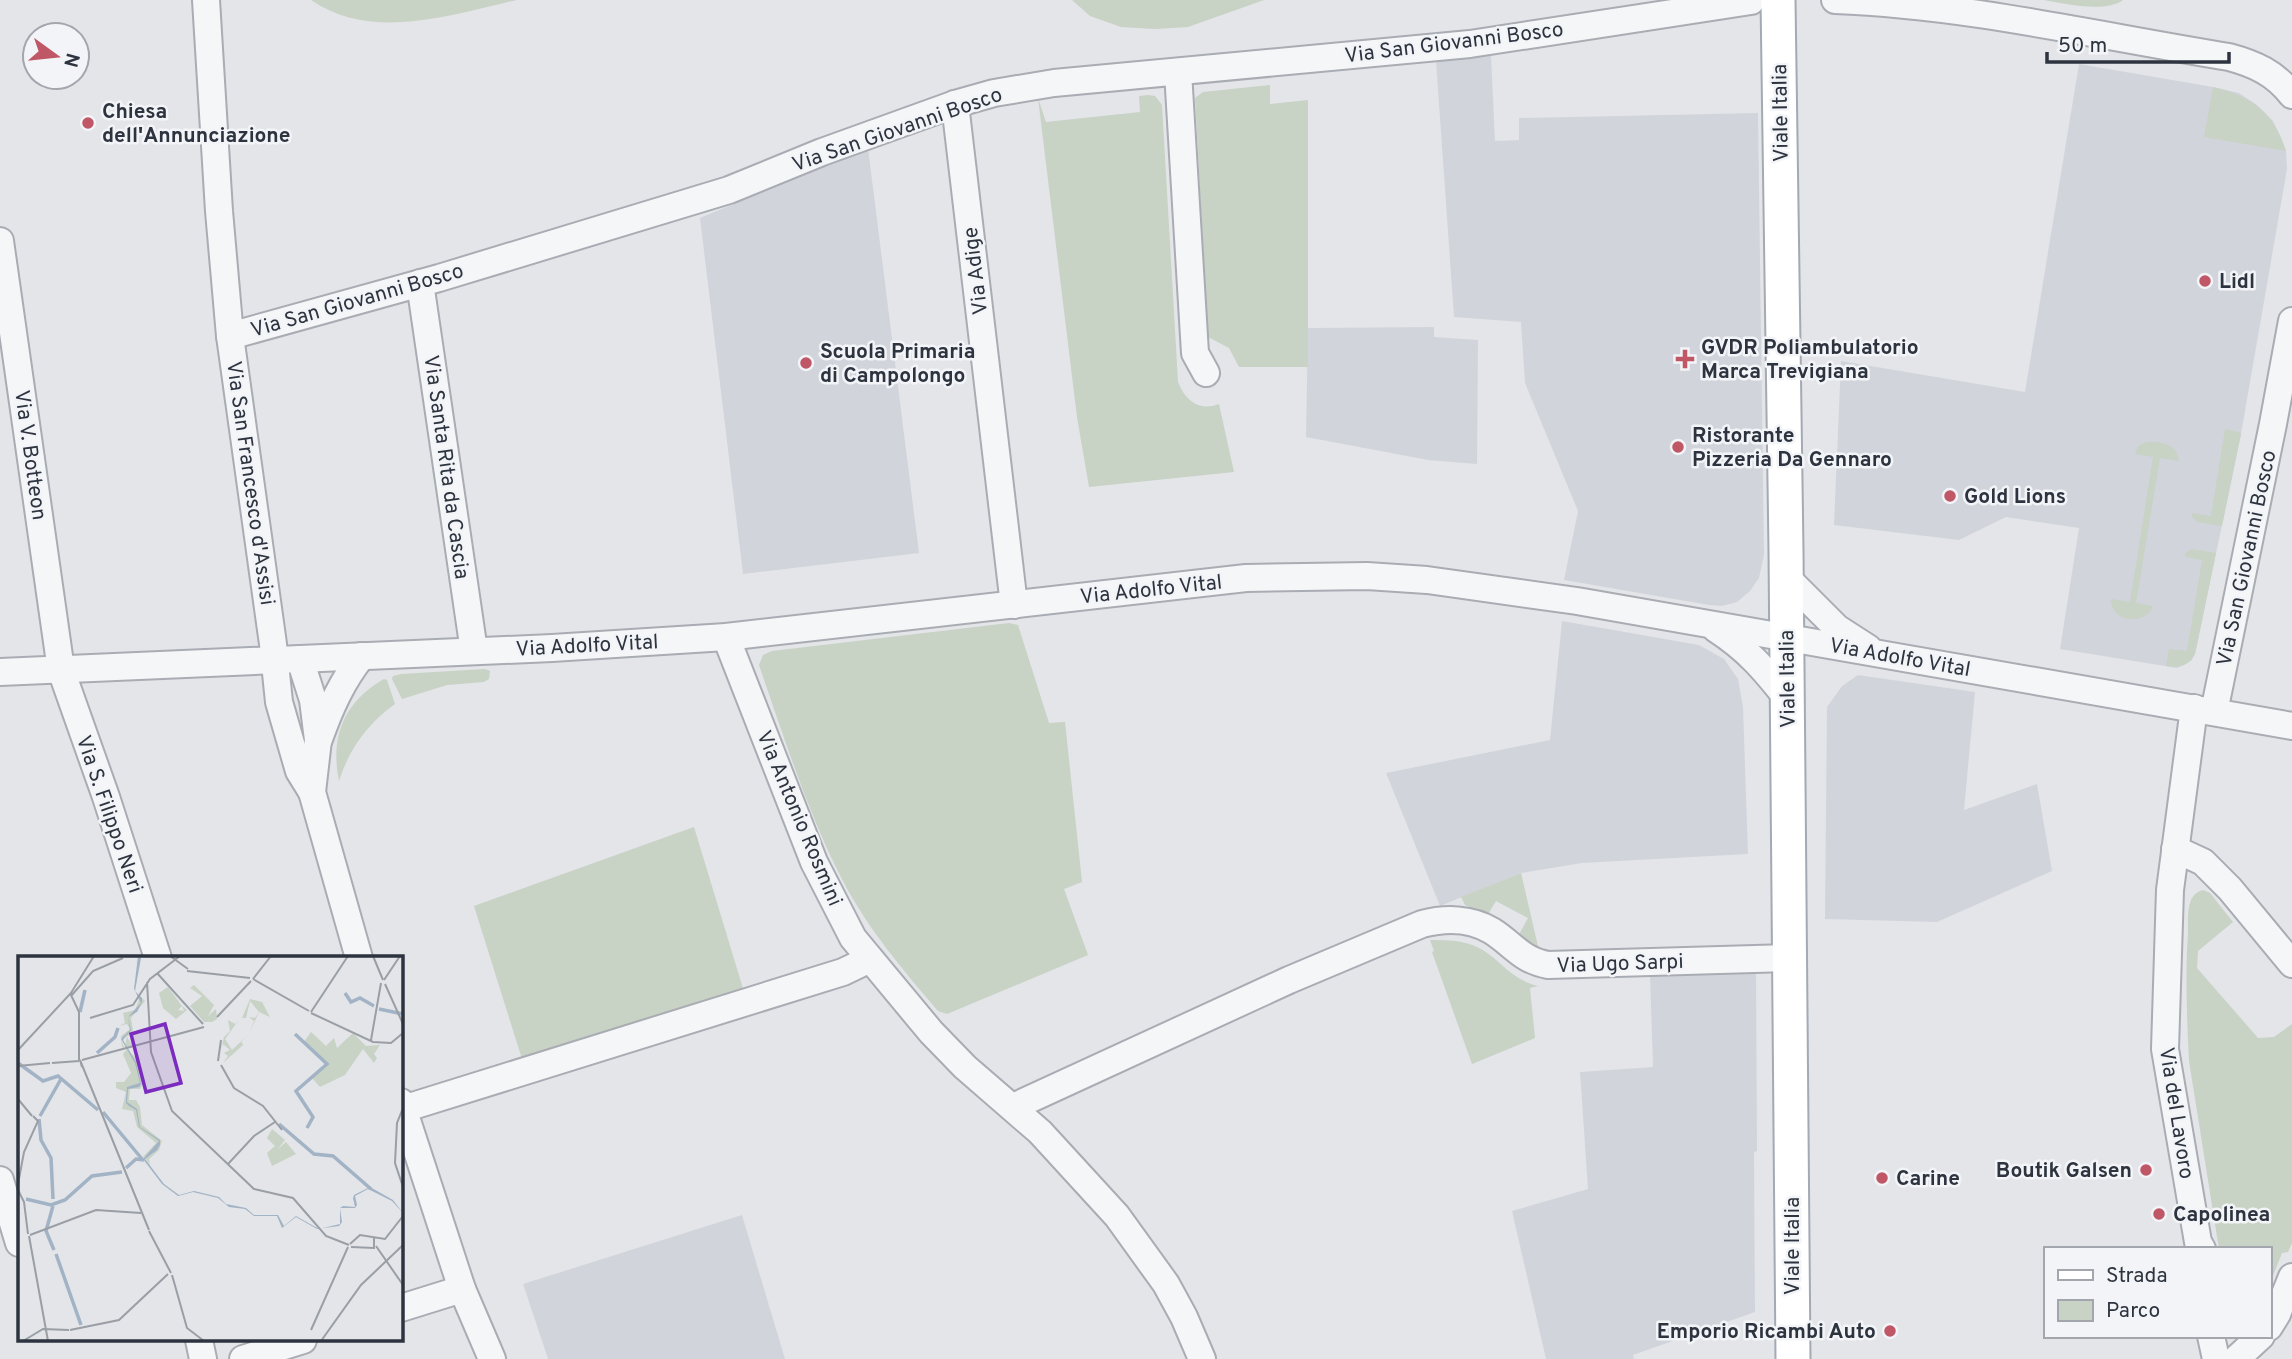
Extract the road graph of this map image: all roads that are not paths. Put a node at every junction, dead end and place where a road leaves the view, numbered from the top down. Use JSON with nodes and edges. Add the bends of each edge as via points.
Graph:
{"nodes":[{"id":1,"x":206,"y":0,"type":"edge"},
{"id":2,"x":1835,"y":0,"type":"edge"},
{"id":3,"x":1765,"y":1,"type":"edge"},
{"id":4,"x":1178,"y":72,"type":"junction"},
{"id":5,"x":2292,"y":95,"type":"edge"},
{"id":6,"x":955,"y":104,"type":"junction"},
{"id":7,"x":0,"y":241,"type":"edge"},
{"id":8,"x":420,"y":283,"type":"junction"},
{"id":9,"x":2292,"y":321,"type":"edge"},
{"id":10,"x":230,"y":336,"type":"junction"},
{"id":11,"x":1206,"y":373,"type":"dead end"},
{"id":12,"x":1787,"y":578,"type":"junction"},
{"id":13,"x":1014,"y":605,"type":"junction"},
{"id":14,"x":1706,"y":623,"type":"junction"},
{"id":15,"x":726,"y":637,"type":"junction"},
{"id":16,"x":1786,"y":638,"type":"junction"},
{"id":17,"x":474,"y":651,"type":"junction"},
{"id":18,"x":1878,"y":654,"type":"junction"},
{"id":19,"x":362,"y":656,"type":"junction"},
{"id":20,"x":288,"y":659,"type":"junction"},
{"id":21,"x":61,"y":670,"type":"junction"},
{"id":22,"x":0,"y":672,"type":"edge"},
{"id":23,"x":1787,"y":698,"type":"junction"},
{"id":24,"x":2204,"y":710,"type":"junction"},
{"id":25,"x":2292,"y":726,"type":"edge"},
{"id":26,"x":318,"y":740,"type":"junction"},
{"id":27,"x":312,"y":792,"type":"junction"},
{"id":28,"x":2175,"y":849,"type":"junction"},
{"id":29,"x":157,"y":956,"type":"edge"},
{"id":30,"x":358,"y":956,"type":"edge"},
{"id":31,"x":1790,"y":958,"type":"junction"},
{"id":32,"x":870,"y":959,"type":"junction"},
{"id":33,"x":2292,"y":964,"type":"edge"},
{"id":34,"x":402,"y":1106,"type":"edge"},
{"id":35,"x":1013,"y":1107,"type":"junction"},
{"id":36,"x":0,"y":1180,"type":"edge"},
{"id":37,"x":18,"y":1240,"type":"edge"},
{"id":38,"x":2200,"y":1247,"type":"edge"},
{"id":39,"x":2292,"y":1277,"type":"edge"},
{"id":40,"x":462,"y":1289,"type":"junction"},
{"id":41,"x":402,"y":1308,"type":"edge"},
{"id":42,"x":2271,"y":1324,"type":"edge"},
{"id":43,"x":2211,"y":1338,"type":"edge"},
{"id":44,"x":2234,"y":1338,"type":"edge"},
{"id":45,"x":2259,"y":1338,"type":"edge"},
{"id":46,"x":297,"y":1342,"type":"edge"},
{"id":47,"x":243,"y":1359,"type":"edge"},
{"id":48,"x":492,"y":1359,"type":"edge"},
{"id":49,"x":1202,"y":1359,"type":"edge"},
{"id":50,"x":1793,"y":1359,"type":"edge"},
{"id":51,"x":2216,"y":1359,"type":"edge"},
{"id":52,"x":2236,"y":1359,"type":"edge"}],
"edges":[{"from":1,"to":10,"type":"street","name":"Via San Francesco d'Assisi"},
{"from":2,"to":5,"type":"street","via":[[1956,11],[2229,57],[2272,74]]},
{"from":3,"to":4,"type":"street","name":"Via San Giovanni Bosco","via":[[1470,44]]},
{"from":3,"to":12,"type":"main road","name":"Viale Italia"},
{"from":4,"to":6,"type":"street","name":"Via San Giovanni Bosco","via":[[1025,87]]},
{"from":4,"to":11,"type":"street","via":[[1195,353]]},
{"from":6,"to":8,"type":"street","name":"Via San Giovanni Bosco","via":[[729,190]]},
{"from":6,"to":13,"type":"street","name":"Via Adige"},
{"from":7,"to":21,"type":"street","name":"Via V. Botteon"},
{"from":8,"to":10,"type":"street","name":"Via San Giovanni Bosco"},
{"from":8,"to":17,"type":"street","name":"Via Santa Rita da Cascia"},
{"from":9,"to":24,"type":"street","name":"Via San Giovanni Bosco","via":[[2265,464]]},
{"from":10,"to":20,"type":"street","name":"Via San Francesco d'Assisi"},
{"from":12,"to":16,"type":"main road","name":"Viale Italia"},
{"from":12,"to":18,"type":"street","via":[[1837,628]]},
{"from":13,"to":14,"type":"street","name":"Via Adolfo Vital","via":[[1246,578],[1367,576],[1475,586]]},
{"from":13,"to":15,"type":"street","name":"Via Adolfo Vital"},
{"from":14,"to":16,"type":"street","name":"Via Adolfo Vital"},
{"from":14,"to":23,"type":"street","via":[[1741,645]]},
{"from":15,"to":17,"type":"street","name":"Via Adolfo Vital"},
{"from":15,"to":32,"type":"street","name":"Via Antonio Rosmini","via":[[814,862],[853,938]]},
{"from":16,"to":18,"type":"street","name":"Via Adolfo Vital"},
{"from":16,"to":23,"type":"main road","name":"Viale Italia"},
{"from":17,"to":19,"type":"street","name":"Via Adolfo Vital"},
{"from":18,"to":24,"type":"street","name":"Via Adolfo Vital"},
{"from":19,"to":20,"type":"street","name":"Via Adolfo Vital"},
{"from":19,"to":26,"type":"street","via":[[345,677]]},
{"from":20,"to":21,"type":"street","name":"Via Adolfo Vital"},
{"from":20,"to":26,"type":"street","via":[[313,700]]},
{"from":20,"to":27,"type":"street","via":[[279,702],[299,771]]},
{"from":21,"to":22,"type":"street","name":"Via Adolfo Vital"},
{"from":21,"to":29,"type":"street","name":"Via S. Filippo Neri"},
{"from":23,"to":31,"type":"main road","name":"Viale Italia"},
{"from":24,"to":25,"type":"street","name":"Via Adolfo Vital"},
{"from":24,"to":28,"type":"street","name":"Via del Lavoro"},
{"from":26,"to":27,"type":"street"},
{"from":27,"to":30,"type":"street"},
{"from":28,"to":33,"type":"street","via":[[2210,868]]},
{"from":28,"to":38,"type":"street","name":"Via del Lavoro","via":[[2165,1049]]},
{"from":31,"to":35,"type":"street","name":"Via Ugo Sarpi","via":[[1548,965],[1524,957],[1477,925],[1458,920],[1422,923]]},
{"from":31,"to":50,"type":"main road","name":"Viale Italia"},
{"from":32,"to":34,"type":"street","via":[[843,972]]},
{"from":32,"to":35,"type":"street","name":"Via Antonio Rosmini","via":[[965,1068]]},
{"from":34,"to":40,"type":"street"},
{"from":35,"to":49,"type":"street","name":"Via Antonio Rosmini","via":[[1121,1221],[1166,1284]]},
{"from":36,"to":37,"type":"street"},
{"from":39,"to":42,"type":"street"},
{"from":40,"to":41,"type":"street"},
{"from":40,"to":48,"type":"street"},
{"from":43,"to":51,"type":"street"},
{"from":44,"to":52,"type":"street"},
{"from":45,"to":52,"type":"street"},
{"from":46,"to":47,"type":"street"}]}
